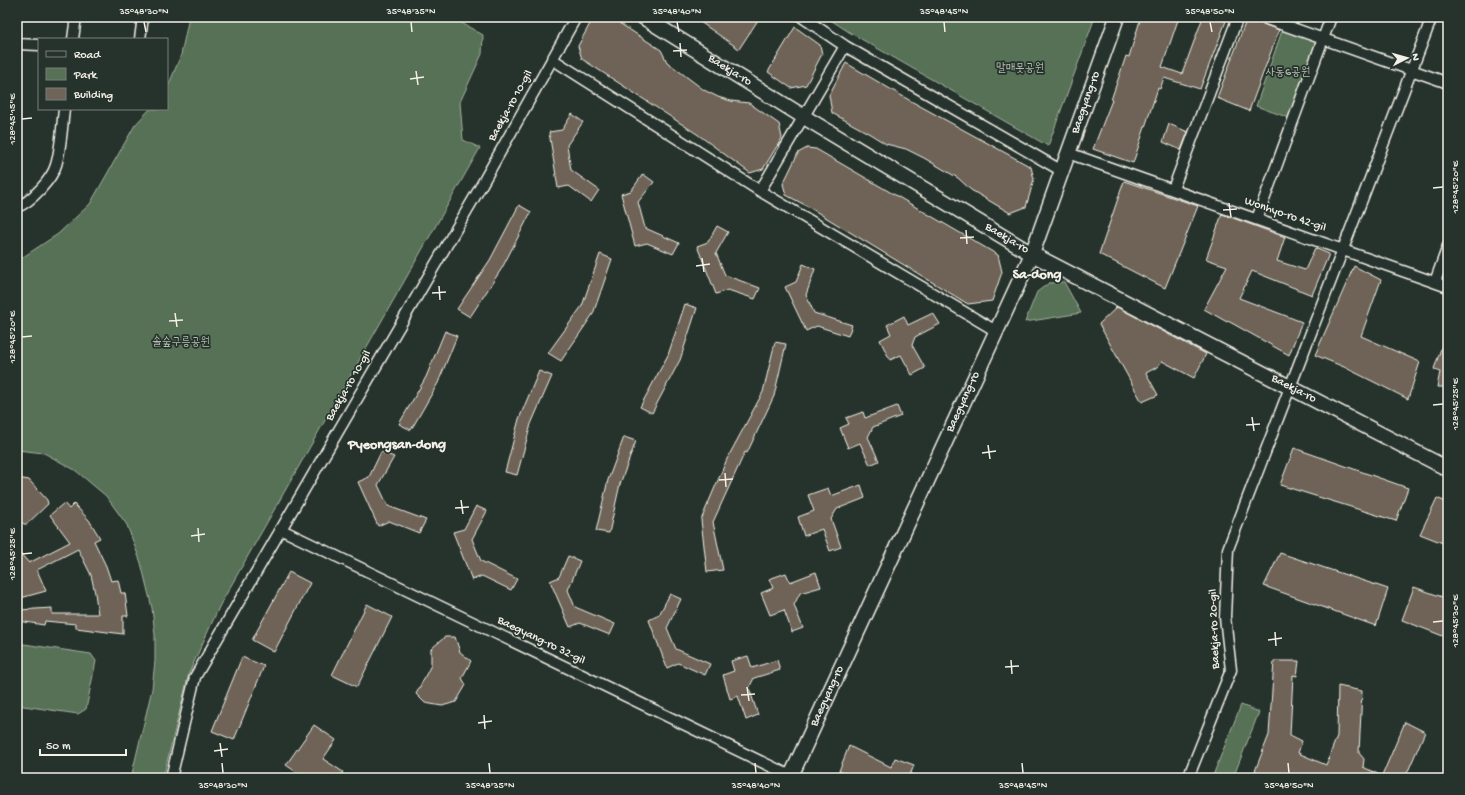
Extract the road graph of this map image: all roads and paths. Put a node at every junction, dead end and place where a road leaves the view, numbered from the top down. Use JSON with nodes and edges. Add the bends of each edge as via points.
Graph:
{"nodes":[{"id":1,"x":76,"y":17,"type":"edge"},
{"id":2,"x":144,"y":17,"type":"edge"},
{"id":3,"x":576,"y":17,"type":"edge"},
{"id":4,"x":643,"y":17,"type":"edge"},
{"id":5,"x":802,"y":17,"type":"edge"},
{"id":6,"x":1117,"y":17,"type":"edge"},
{"id":7,"x":1238,"y":17,"type":"edge"},
{"id":8,"x":1261,"y":17,"type":"edge"},
{"id":9,"x":1331,"y":17,"type":"edge"},
{"id":10,"x":1432,"y":17,"type":"edge"},
{"id":11,"x":73,"y":38,"type":"edge"},
{"id":12,"x":140,"y":38,"type":"edge"},
{"id":13,"x":1323,"y":39,"type":"junction"},
{"id":14,"x":17,"y":44,"type":"edge"},
{"id":15,"x":38,"y":46,"type":"edge"},
{"id":16,"x":845,"y":46,"type":"junction"},
{"id":17,"x":552,"y":59,"type":"junction"},
{"id":18,"x":1412,"y":70,"type":"junction"},
{"id":19,"x":1448,"y":83,"type":"edge"},
{"id":20,"x":64,"y":110,"type":"edge"},
{"id":21,"x":804,"y":117,"type":"junction"},
{"id":22,"x":1068,"y":153,"type":"junction"},
{"id":23,"x":1062,"y":171,"type":"junction"},
{"id":24,"x":1173,"y":189,"type":"junction"},
{"id":25,"x":760,"y":191,"type":"junction"},
{"id":26,"x":17,"y":207,"type":"edge"},
{"id":27,"x":1257,"y":219,"type":"junction"},
{"id":28,"x":1448,"y":246,"type":"edge"},
{"id":29,"x":1343,"y":250,"type":"junction"},
{"id":30,"x":1032,"y":254,"type":"junction"},
{"id":31,"x":1435,"y":282,"type":"junction"},
{"id":32,"x":1448,"y":287,"type":"edge"},
{"id":33,"x":996,"y":331,"type":"junction"},
{"id":34,"x":1291,"y":387,"type":"junction"},
{"id":35,"x":1448,"y":470,"type":"edge"},
{"id":36,"x":280,"y":530,"type":"junction"},
{"id":37,"x":792,"y":777,"type":"edge"},
{"id":38,"x":171,"y":778,"type":"edge"},
{"id":39,"x":1188,"y":778,"type":"edge"}],
"edges":[{"from":1,"to":11,"type":"street"},
{"from":2,"to":12,"type":"street"},
{"from":3,"to":17,"type":"street","name":"Baekja-ro 10-gil"},
{"from":4,"to":21,"type":"street","name":"Baekja-ro"},
{"from":5,"to":16,"type":"street"},
{"from":6,"to":22,"type":"street","name":"Baegyang-ro"},
{"from":7,"to":24,"type":"street"},
{"from":8,"to":13,"type":"street"},
{"from":9,"to":13,"type":"street"},
{"from":10,"to":18,"type":"street","name":"Baekja-ro 20-gil"},
{"from":13,"to":18,"type":"street"},
{"from":13,"to":27,"type":"street"},
{"from":14,"to":15,"type":"street"},
{"from":16,"to":21,"type":"street"},
{"from":16,"to":23,"type":"street"},
{"from":17,"to":25,"type":"street"},
{"from":17,"to":36,"type":"street","name":"Baekja-ro 10-gil"},
{"from":18,"to":19,"type":"street"},
{"from":18,"to":29,"type":"street","name":"Baekja-ro 20-gil"},
{"from":20,"to":26,"type":"street","via":[[56,166],[46,183],[32,198]]},
{"from":21,"to":25,"type":"street"},
{"from":21,"to":30,"type":"street","name":"Baekja-ro"},
{"from":22,"to":23,"type":"street","name":"Baegyang-ro"},
{"from":22,"to":24,"type":"street","name":"Wonhyo-ro 42-gil"},
{"from":23,"to":30,"type":"street","name":"Baegyang-ro"},
{"from":24,"to":27,"type":"street","name":"Wonhyo-ro 42-gil"},
{"from":25,"to":33,"type":"street"},
{"from":27,"to":29,"type":"street","name":"Wonhyo-ro 42-gil"},
{"from":28,"to":31,"type":"street"},
{"from":29,"to":31,"type":"street","name":"Wonhyo-ro 42-gil"},
{"from":29,"to":34,"type":"street","name":"Baekja-ro 20-gil"},
{"from":30,"to":33,"type":"street","name":"Baegyang-ro"},
{"from":30,"to":34,"type":"street","name":"Baekja-ro"},
{"from":31,"to":32,"type":"street","name":"Wonhyo-ro 42-gil"},
{"from":33,"to":37,"type":"street","name":"Baegyang-ro"},
{"from":34,"to":35,"type":"street","name":"Baekja-ro"},
{"from":34,"to":39,"type":"street","name":"Baekja-ro 20-gil","via":[[1228,549],[1225,617],[1231,670]]},
{"from":36,"to":37,"type":"street","name":"Baegyang-ro 32-gil"},
{"from":36,"to":38,"type":"street","name":"Baekja-ro 10-gil","via":[[195,677]]}]}
